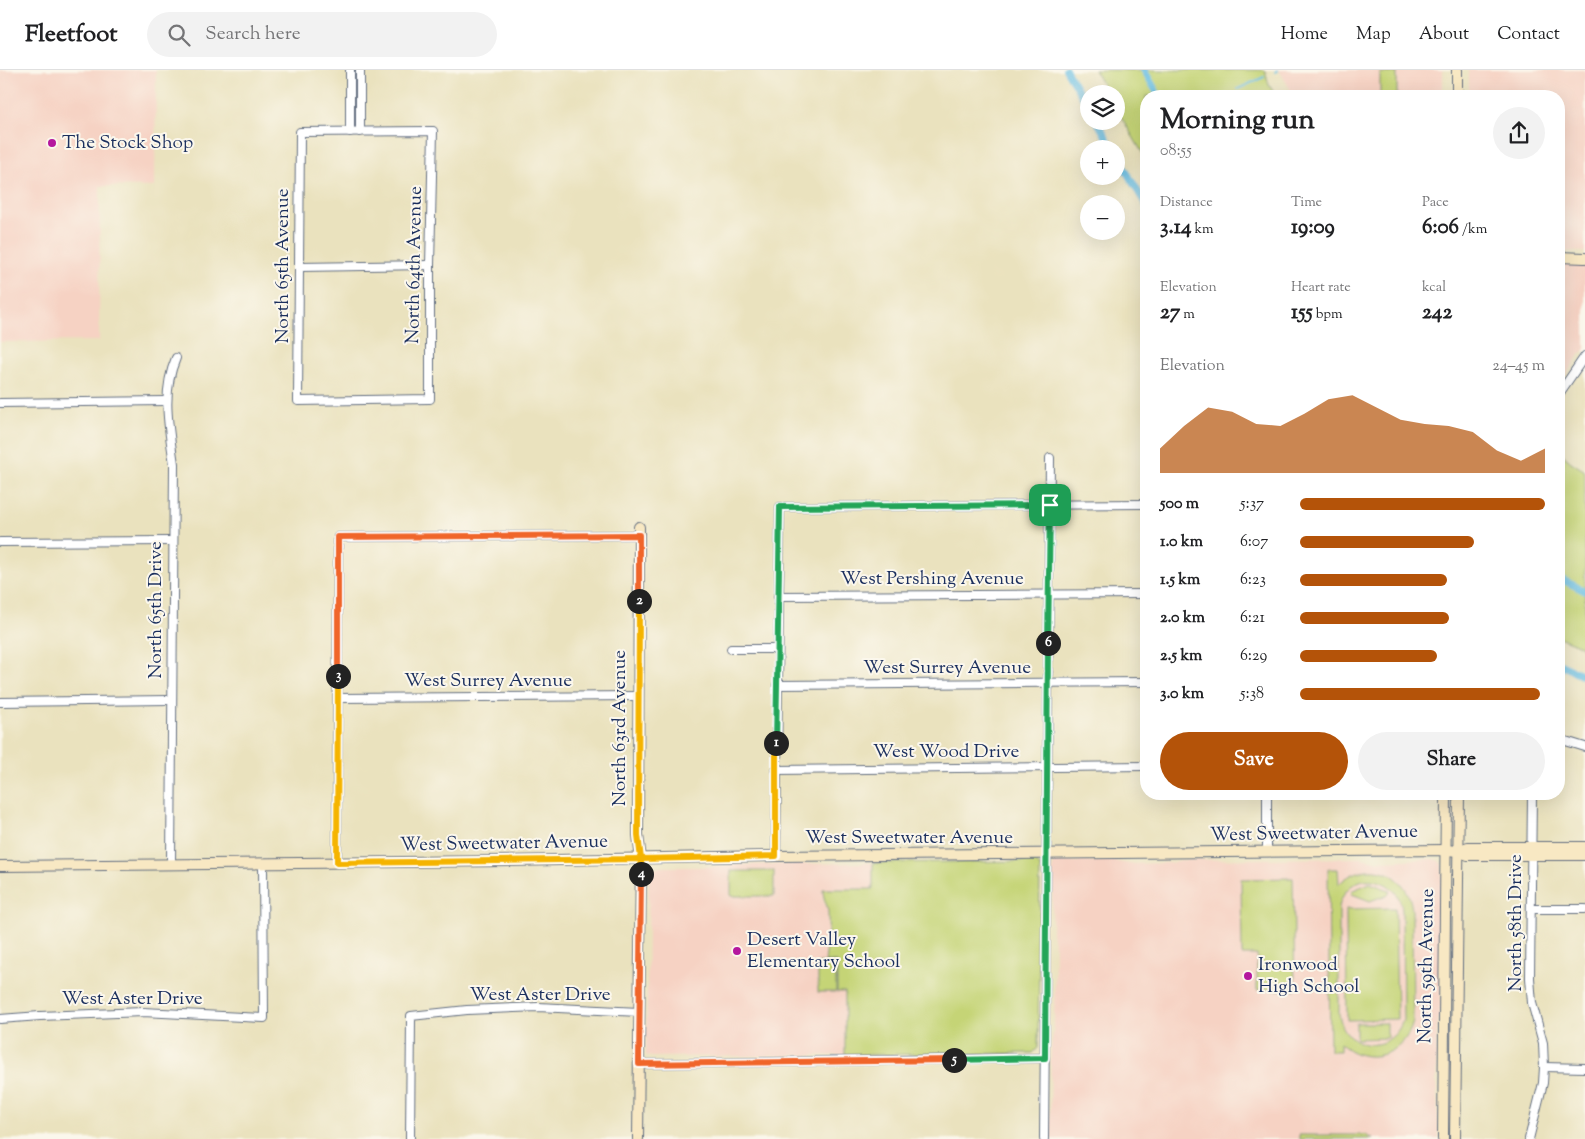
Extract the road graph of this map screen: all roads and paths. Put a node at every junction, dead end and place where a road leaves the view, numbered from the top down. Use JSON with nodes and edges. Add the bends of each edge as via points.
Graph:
{"nodes":[{"id":1,"x":350,"y":70,"type":"edge"},
{"id":2,"x":360,"y":70,"type":"edge"},
{"id":3,"x":1457,"y":70,"type":"edge"},
{"id":4,"x":1457,"y":90,"type":"edge"},
{"id":5,"x":350,"y":100,"type":"junction"},
{"id":6,"x":360,"y":100,"type":"junction"},
{"id":7,"x":350,"y":132,"type":"junction"},
{"id":8,"x":360,"y":132,"type":"junction"},
{"id":9,"x":1565,"y":257,"type":"edge"},
{"id":10,"x":1585,"y":258,"type":"edge"},
{"id":11,"x":430,"y":265,"type":"junction"},
{"id":12,"x":299,"y":267,"type":"junction"},
{"id":13,"x":1585,"y":356,"type":"edge"},
{"id":14,"x":176,"y":358,"type":"dead end"},
{"id":15,"x":1565,"y":385,"type":"edge"},
{"id":16,"x":298,"y":401,"type":"joint"},
{"id":17,"x":166,"y":402,"type":"junction"},
{"id":18,"x":0,"y":403,"type":"edge"},
{"id":19,"x":1050,"y":458,"type":"dead end"},
{"id":20,"x":1140,"y":504,"type":"edge"},
{"id":21,"x":1050,"y":505,"type":"junction"},
{"id":22,"x":639,"y":531,"type":"joint"},
{"id":23,"x":172,"y":540,"type":"junction"},
{"id":24,"x":0,"y":542,"type":"edge"},
{"id":25,"x":1049,"y":594,"type":"junction"},
{"id":26,"x":1140,"y":594,"type":"edge"},
{"id":27,"x":778,"y":596,"type":"junction"},
{"id":28,"x":731,"y":650,"type":"dead end"},
{"id":29,"x":778,"y":650,"type":"junction"},
{"id":30,"x":1140,"y":682,"type":"edge"},
{"id":31,"x":1048,"y":683,"type":"junction"},
{"id":32,"x":777,"y":685,"type":"junction"},
{"id":33,"x":638,"y":696,"type":"junction"},
{"id":34,"x":338,"y":698,"type":"junction"},
{"id":35,"x":171,"y":700,"type":"junction"},
{"id":36,"x":0,"y":702,"type":"edge"},
{"id":37,"x":1565,"y":740,"type":"edge"},
{"id":38,"x":1585,"y":747,"type":"edge"},
{"id":39,"x":1140,"y":766,"type":"edge"},
{"id":40,"x":1048,"y":768,"type":"junction"},
{"id":41,"x":776,"y":770,"type":"junction"},
{"id":42,"x":1267,"y":800,"type":"edge"},
{"id":43,"x":1446,"y":800,"type":"edge"},
{"id":44,"x":1459,"y":800,"type":"edge"},
{"id":45,"x":1532,"y":800,"type":"edge"},
{"id":46,"x":1585,"y":847,"type":"edge"},
{"id":47,"x":1446,"y":850,"type":"junction"},
{"id":48,"x":1458,"y":851,"type":"junction"},
{"id":49,"x":1532,"y":851,"type":"junction"},
{"id":50,"x":1268,"y":852,"type":"junction"},
{"id":51,"x":1047,"y":855,"type":"junction"},
{"id":52,"x":1585,"y":855,"type":"edge"},
{"id":53,"x":776,"y":856,"type":"junction"},
{"id":54,"x":641,"y":859,"type":"junction"},
{"id":55,"x":337,"y":863,"type":"junction"},
{"id":56,"x":171,"y":864,"type":"junction"},
{"id":57,"x":263,"y":864,"type":"junction"},
{"id":58,"x":0,"y":866,"type":"edge"},
{"id":59,"x":1531,"y":909,"type":"junction"},
{"id":60,"x":1585,"y":910,"type":"edge"},
{"id":61,"x":640,"y":1012,"type":"junction"},
{"id":62,"x":0,"y":1019,"type":"edge"},
{"id":63,"x":1045,"y":1058,"type":"junction"},
{"id":64,"x":639,"y":1064,"type":"junction"},
{"id":65,"x":1443,"y":1064,"type":"junction"},
{"id":66,"x":1544,"y":1067,"type":"junction"},
{"id":67,"x":1585,"y":1068,"type":"edge"},
{"id":68,"x":1456,"y":1085,"type":"junction"},
{"id":69,"x":410,"y":1139,"type":"edge"},
{"id":70,"x":638,"y":1139,"type":"edge"},
{"id":71,"x":1044,"y":1139,"type":"edge"},
{"id":72,"x":1443,"y":1139,"type":"edge"},
{"id":73,"x":1455,"y":1139,"type":"edge"},
{"id":74,"x":1529,"y":1139,"type":"edge"}],
"edges":[{"from":1,"to":5,"type":"street"},
{"from":2,"to":6,"type":"street"},
{"from":3,"to":4,"type":"street"},
{"from":5,"to":6,"type":"street"},
{"from":5,"to":7,"type":"street"},
{"from":6,"to":8,"type":"street"},
{"from":7,"to":8,"type":"street"},
{"from":7,"to":12,"type":"street","name":"North 65th Avenue","via":[[300,132]]},
{"from":8,"to":11,"type":"street","name":"North 64th Avenue","via":[[433,131]]},
{"from":9,"to":10,"type":"street"},
{"from":11,"to":12,"type":"street"},
{"from":11,"to":16,"type":"street","name":"North 64th Avenue","via":[[430,399]]},
{"from":12,"to":16,"type":"street","name":"North 65th Avenue"},
{"from":13,"to":15,"type":"street"},
{"from":14,"to":17,"type":"street","name":"North 65th Drive","via":[[169,377]]},
{"from":17,"to":18,"type":"street"},
{"from":17,"to":23,"type":"street","name":"North 65th Drive","via":[[174,464]]},
{"from":19,"to":21,"type":"street"},
{"from":20,"to":21,"type":"street"},
{"from":21,"to":25,"type":"street"},
{"from":21,"to":27,"type":"street","via":[[780,507]]},
{"from":22,"to":33,"type":"street","name":"North 63rd Avenue"},
{"from":22,"to":34,"type":"street","via":[[338,537]]},
{"from":23,"to":24,"type":"street"},
{"from":23,"to":35,"type":"street","name":"North 65th Drive"},
{"from":25,"to":26,"type":"street","name":"West Pershing Avenue"},
{"from":25,"to":27,"type":"street","name":"West Pershing Avenue"},
{"from":25,"to":31,"type":"street"},
{"from":27,"to":29,"type":"street"},
{"from":28,"to":29,"type":"street"},
{"from":29,"to":32,"type":"street"},
{"from":30,"to":31,"type":"street","name":"West Surrey Avenue"},
{"from":31,"to":32,"type":"street","name":"West Surrey Avenue"},
{"from":31,"to":40,"type":"street"},
{"from":32,"to":41,"type":"street"},
{"from":33,"to":34,"type":"street","name":"West Surrey Avenue"},
{"from":33,"to":54,"type":"street","name":"North 63rd Avenue","via":[[638,835]]},
{"from":34,"to":55,"type":"street"},
{"from":35,"to":36,"type":"street"},
{"from":35,"to":56,"type":"street","name":"North 65th Drive"},
{"from":37,"to":38,"type":"street"},
{"from":39,"to":40,"type":"street","name":"West Wood Drive"},
{"from":40,"to":41,"type":"street","name":"West Wood Drive"},
{"from":40,"to":51,"type":"street"},
{"from":41,"to":53,"type":"street"},
{"from":42,"to":50,"type":"street"},
{"from":43,"to":47,"type":"street","name":"North 59th Avenue"},
{"from":44,"to":48,"type":"street","name":"North 59th Avenue"},
{"from":45,"to":49,"type":"street","name":"North 58th Drive"},
{"from":46,"to":49,"type":"street"},
{"from":47,"to":48,"type":"street","name":"West Sweetwater Avenue"},
{"from":47,"to":50,"type":"street","name":"West Sweetwater Avenue"},
{"from":47,"to":65,"type":"street","name":"North 59th Avenue"},
{"from":48,"to":49,"type":"street","name":"West Sweetwater Avenue","via":[[1468,855]]},
{"from":48,"to":68,"type":"street","name":"North 59th Avenue"},
{"from":49,"to":52,"type":"street"},
{"from":49,"to":59,"type":"street","name":"North 58th Drive"},
{"from":50,"to":51,"type":"street","name":"West Sweetwater Avenue"},
{"from":51,"to":53,"type":"street","name":"West Sweetwater Avenue"},
{"from":51,"to":63,"type":"street"},
{"from":53,"to":54,"type":"street","name":"West Sweetwater Avenue"},
{"from":54,"to":55,"type":"street","name":"West Sweetwater Avenue"},
{"from":54,"to":61,"type":"street","name":"North 63rd Avenue"},
{"from":55,"to":57,"type":"street","name":"West Sweetwater Avenue"},
{"from":56,"to":57,"type":"street","name":"West Sweetwater Avenue"},
{"from":56,"to":58,"type":"street","name":"West Sweetwater Avenue"},
{"from":57,"to":62,"type":"street","name":"West Aster Drive","via":[[264,1018],[143,1012]]},
{"from":59,"to":60,"type":"street"},
{"from":59,"to":66,"type":"street","name":"North 58th Drive","via":[[1532,1003],[1543,1043]]},
{"from":61,"to":64,"type":"street","name":"North 63rd Avenue"},
{"from":61,"to":69,"type":"street","name":"West Aster Drive","via":[[538,1007],[410,1016]]},
{"from":63,"to":64,"type":"street"},
{"from":63,"to":71,"type":"street"},
{"from":64,"to":70,"type":"street","name":"North 63rd Avenue"},
{"from":65,"to":68,"type":"street","via":[[1451,1072]]},
{"from":65,"to":72,"type":"street","name":"North 59th Avenue"},
{"from":66,"to":67,"type":"street"},
{"from":66,"to":74,"type":"street","name":"North 58th Drive"},
{"from":68,"to":73,"type":"street","name":"North 59th Avenue"}]}
